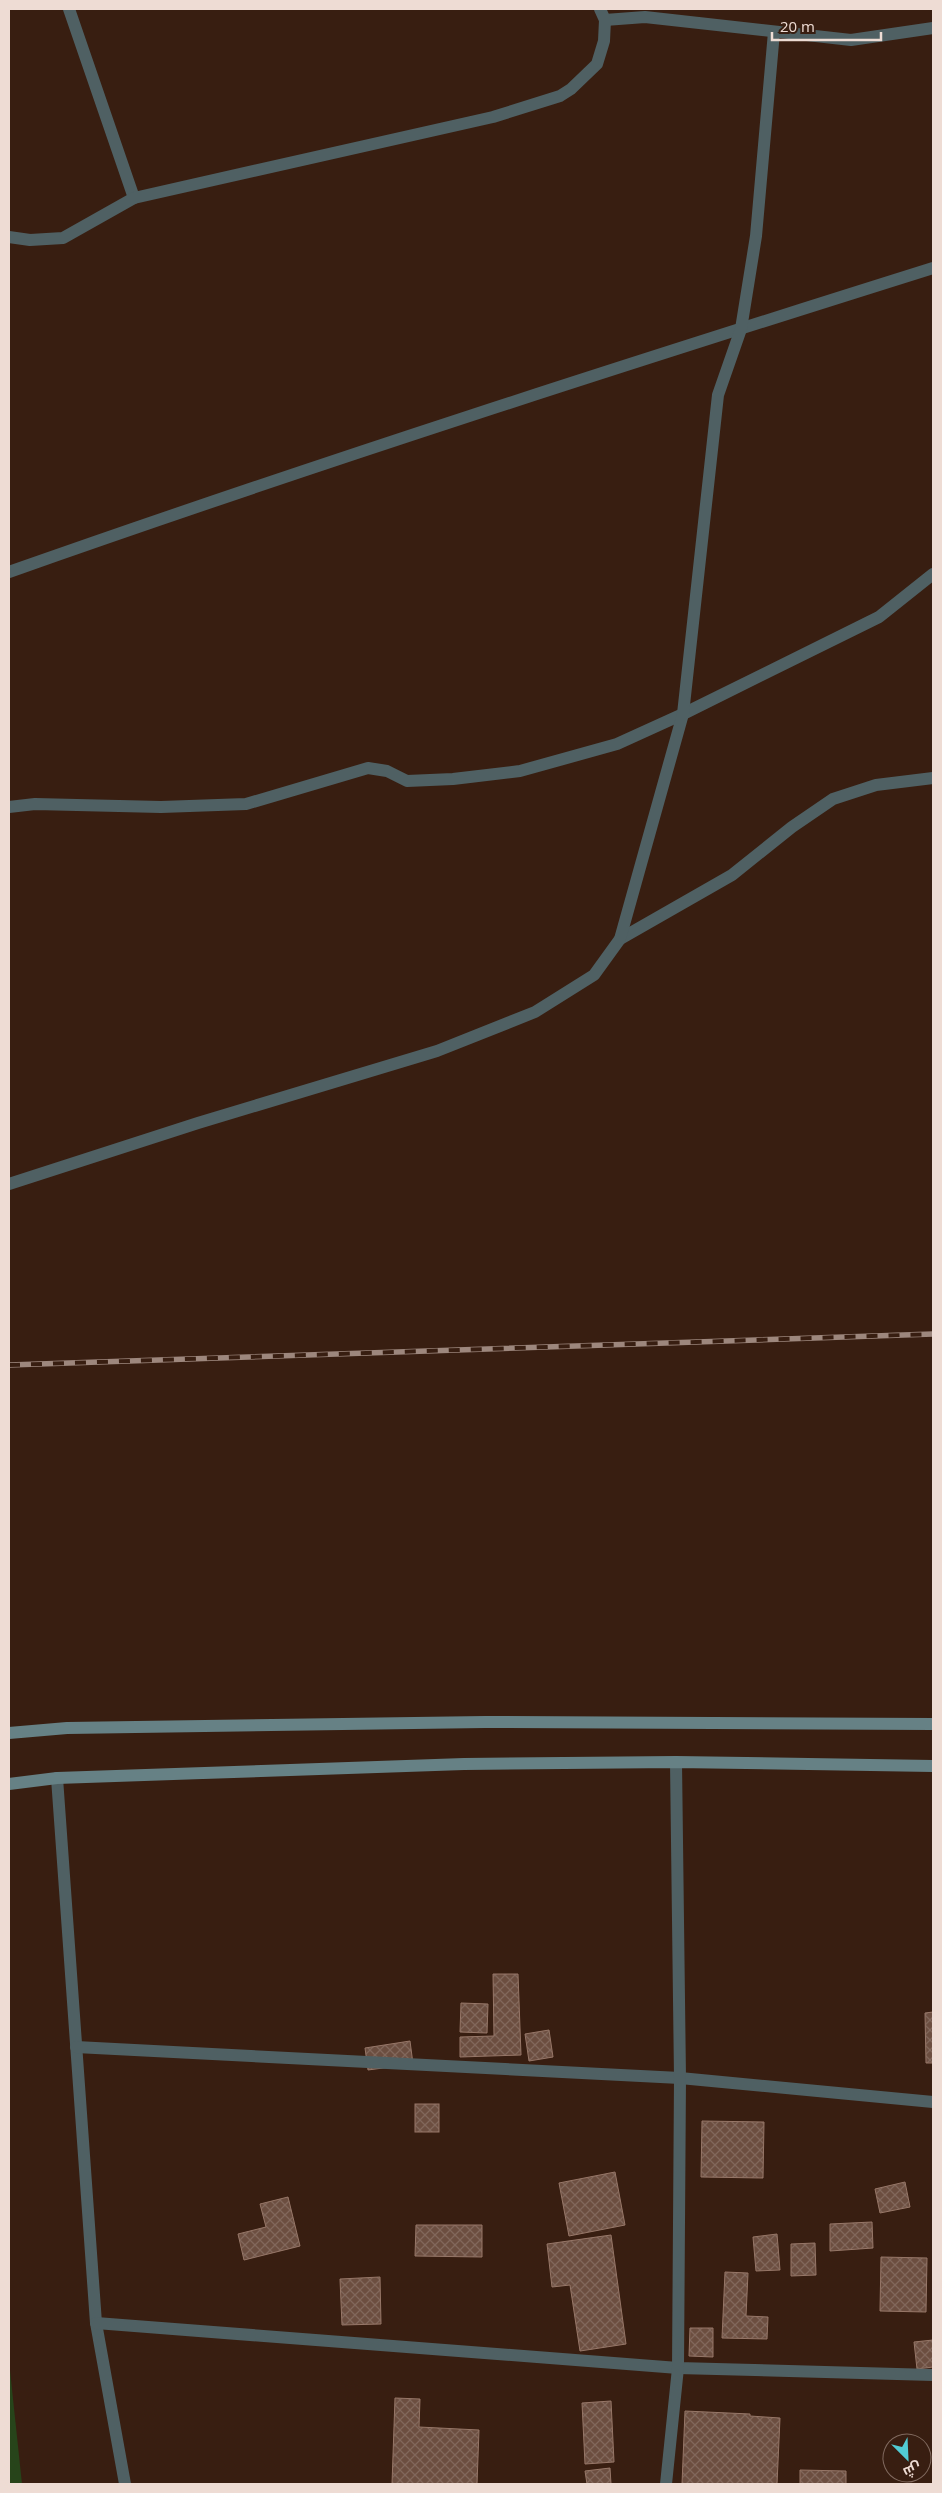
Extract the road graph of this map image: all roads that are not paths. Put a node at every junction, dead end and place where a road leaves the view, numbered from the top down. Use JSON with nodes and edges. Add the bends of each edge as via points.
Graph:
{"nodes":[{"id":1,"x":69,"y":9,"type":"edge"},
{"id":2,"x":602,"y":14,"type":"edge"},
{"id":3,"x":933,"y":28,"type":"edge"},
{"id":4,"x":774,"y":32,"type":"junction"},
{"id":5,"x":134,"y":198,"type":"junction"},
{"id":6,"x":9,"y":237,"type":"edge"},
{"id":7,"x":933,"y":268,"type":"edge"},
{"id":8,"x":741,"y":328,"type":"junction"},
{"id":9,"x":9,"y":572,"type":"edge"},
{"id":10,"x":933,"y":574,"type":"edge"},
{"id":11,"x":683,"y":714,"type":"junction"},
{"id":12,"x":933,"y":778,"type":"edge"},
{"id":13,"x":9,"y":807,"type":"edge"},
{"id":14,"x":620,"y":939,"type":"junction"},
{"id":15,"x":9,"y":1184,"type":"edge"},
{"id":16,"x":933,"y":1724,"type":"edge"},
{"id":17,"x":9,"y":1733,"type":"edge"},
{"id":18,"x":676,"y":1762,"type":"junction"},
{"id":19,"x":933,"y":1766,"type":"edge"},
{"id":20,"x":57,"y":1778,"type":"junction"},
{"id":21,"x":9,"y":1784,"type":"edge"},
{"id":22,"x":76,"y":2047,"type":"junction"},
{"id":23,"x":680,"y":2078,"type":"junction"},
{"id":24,"x":933,"y":2102,"type":"edge"},
{"id":25,"x":96,"y":2323,"type":"junction"},
{"id":26,"x":678,"y":2368,"type":"junction"},
{"id":27,"x":933,"y":2375,"type":"edge"},
{"id":28,"x":125,"y":2484,"type":"edge"},
{"id":29,"x":666,"y":2484,"type":"edge"}],
"edges":[{"from":1,"to":5,"type":"street"},
{"from":2,"to":4,"type":"street"},
{"from":2,"to":5,"type":"street","via":[[604,40],[597,64],[560,96],[493,117]]},
{"from":3,"to":4,"type":"street","via":[[851,40]]},
{"from":4,"to":8,"type":"street","via":[[756,236]]},
{"from":5,"to":6,"type":"street","via":[[63,238],[30,240]]},
{"from":7,"to":8,"type":"street"},
{"from":8,"to":9,"type":"street"},
{"from":8,"to":11,"type":"street","via":[[718,395]]},
{"from":10,"to":11,"type":"street","via":[[879,617]]},
{"from":11,"to":13,"type":"street","via":[[617,744],[520,771],[407,781],[387,771],[368,768],[246,804],[161,807],[36,804]]},
{"from":11,"to":14,"type":"street"},
{"from":12,"to":14,"type":"street","via":[[876,785],[833,800],[732,874]]},
{"from":14,"to":15,"type":"street","via":[[594,975],[535,1012],[437,1051]]},
{"from":16,"to":17,"type":"street","via":[[495,1722],[67,1728]]},
{"from":18,"to":19,"type":"street"},
{"from":18,"to":20,"type":"street","via":[[464,1764]]},
{"from":18,"to":23,"type":"street"},
{"from":20,"to":21,"type":"street"},
{"from":20,"to":22,"type":"street"},
{"from":22,"to":23,"type":"street"},
{"from":22,"to":25,"type":"street"},
{"from":23,"to":24,"type":"street"},
{"from":23,"to":26,"type":"street"},
{"from":25,"to":26,"type":"street"},
{"from":25,"to":28,"type":"street"},
{"from":26,"to":27,"type":"street"},
{"from":26,"to":29,"type":"street"}]}
